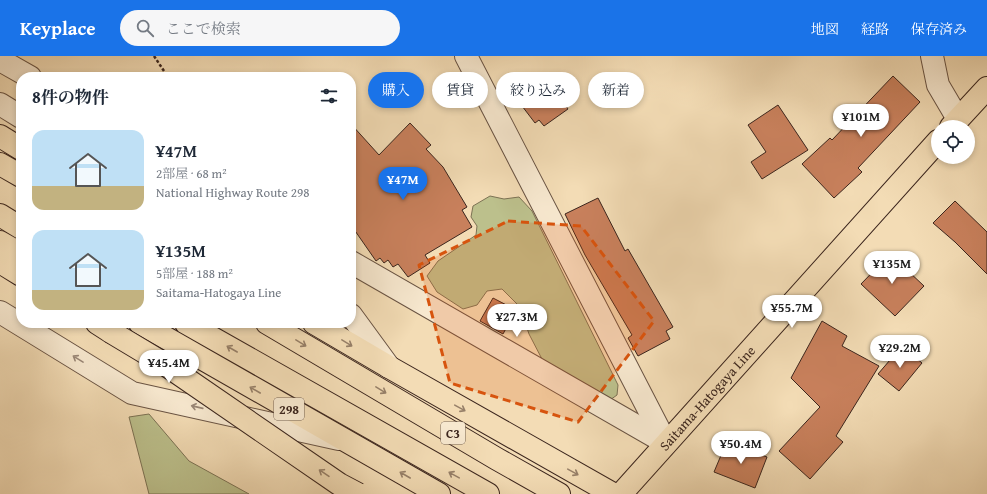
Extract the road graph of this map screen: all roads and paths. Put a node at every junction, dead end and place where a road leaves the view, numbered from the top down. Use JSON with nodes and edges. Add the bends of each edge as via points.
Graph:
{"nodes":[{"id":1,"x":154,"y":56,"type":"edge"},
{"id":2,"x":466,"y":56,"type":"edge"},
{"id":3,"x":932,"y":56,"type":"edge"},
{"id":4,"x":0,"y":60,"type":"edge"},
{"id":5,"x":21,"y":72,"type":"edge"},
{"id":6,"x":165,"y":72,"type":"edge"},
{"id":7,"x":987,"y":88,"type":"edge"},
{"id":8,"x":0,"y":104,"type":"edge"},
{"id":9,"x":16,"y":114,"type":"edge"},
{"id":10,"x":953,"y":120,"type":"edge"},
{"id":11,"x":957,"y":120,"type":"edge"},
{"id":12,"x":0,"y":136,"type":"edge"},
{"id":13,"x":16,"y":146,"type":"edge"},
{"id":14,"x":931,"y":150,"type":"edge"},
{"id":15,"x":0,"y":164,"type":"edge"},
{"id":16,"x":16,"y":173,"type":"edge"},
{"id":17,"x":0,"y":215,"type":"edge"},
{"id":18,"x":16,"y":225,"type":"edge"},
{"id":19,"x":0,"y":242,"type":"edge"},
{"id":20,"x":16,"y":251,"type":"edge"},
{"id":21,"x":0,"y":262,"type":"edge"},
{"id":22,"x":356,"y":265,"type":"edge"},
{"id":23,"x":16,"y":272,"type":"edge"},
{"id":24,"x":0,"y":312,"type":"edge"},
{"id":25,"x":16,"y":322,"type":"edge"},
{"id":26,"x":356,"y":322,"type":"edge"},
{"id":27,"x":26,"y":328,"type":"edge"},
{"id":28,"x":106,"y":328,"type":"edge"},
{"id":29,"x":149,"y":328,"type":"edge"},
{"id":30,"x":195,"y":328,"type":"edge"},
{"id":31,"x":275,"y":328,"type":"edge"},
{"id":32,"x":323,"y":328,"type":"edge"},
{"id":33,"x":389,"y":367,"type":"junction"},
{"id":34,"x":344,"y":440,"type":"junction"},
{"id":35,"x":666,"y":443,"type":"junction"},
{"id":36,"x":497,"y":459,"type":"junction"},
{"id":37,"x":358,"y":494,"type":"edge"},
{"id":38,"x":439,"y":494,"type":"edge"},
{"id":39,"x":488,"y":494,"type":"edge"},
{"id":40,"x":559,"y":494,"type":"edge"},
{"id":41,"x":571,"y":494,"type":"edge"},
{"id":42,"x":613,"y":494,"type":"edge"},
{"id":43,"x":621,"y":494,"type":"edge"}],
"edges":[{"from":1,"to":6,"type":"path"},
{"from":2,"to":35,"type":"street"},
{"from":3,"to":10,"type":"street","via":[[938,85]]},
{"from":4,"to":5,"type":"street"},
{"from":7,"to":11,"type":"main road"},
{"from":8,"to":9,"type":"street"},
{"from":12,"to":13,"type":"main road"},
{"from":14,"to":35,"type":"main road","name":"Saitama-Hatogaya Line"},
{"from":15,"to":16,"type":"main road"},
{"from":17,"to":18,"type":"main road"},
{"from":19,"to":20,"type":"main road"},
{"from":21,"to":23,"type":"main road"},
{"from":22,"to":35,"type":"street"},
{"from":25,"to":24,"type":"street","one_way":true},
{"from":26,"to":33,"type":"street"},
{"from":34,"to":27,"type":"street","one_way":true,"via":[[132,393]]},
{"from":37,"to":28,"type":"main road","one_way":true,"bridge":true,"via":[[339,484],[166,365]]},
{"from":34,"to":29,"type":"main road","number":"298","one_way":true},
{"from":39,"to":30,"type":"main road","number":"C3","one_way":true},
{"from":31,"to":36,"type":"main road","number":"C3","one_way":true},
{"from":32,"to":33,"type":"main road","one_way":true},
{"from":33,"to":42,"type":"main road","one_way":true},
{"from":38,"to":34,"type":"main road","number":"298","one_way":true},
{"from":35,"to":43,"type":"main road","name":"Saitama-Hatogaya Line"},
{"from":36,"to":40,"type":"main road","number":"C3"},
{"from":36,"to":41,"type":"main road"}]}
